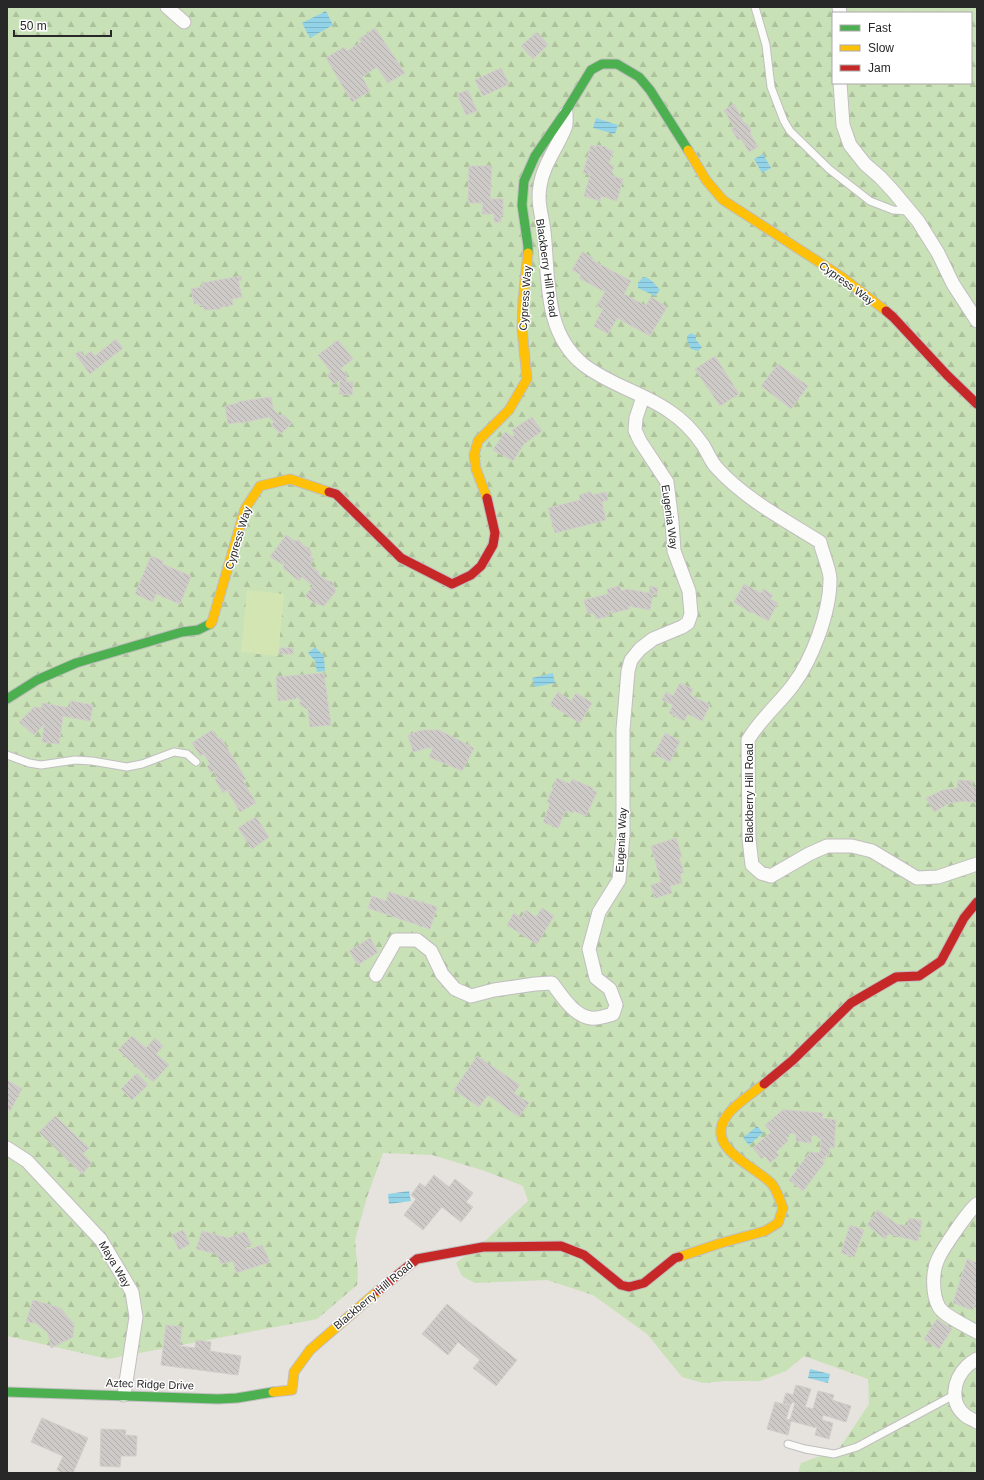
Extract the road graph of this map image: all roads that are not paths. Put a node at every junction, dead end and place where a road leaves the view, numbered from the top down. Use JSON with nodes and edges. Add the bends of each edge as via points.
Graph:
{"nodes":[{"id":1,"x":167,"y":7,"type":"edge"},
{"id":2,"x":755,"y":7,"type":"edge"},
{"id":3,"x":184,"y":22,"type":"dead end"},
{"id":4,"x":840,"y":84,"type":"edge"},
{"id":5,"x":566,"y":111,"type":"junction"},
{"id":6,"x":909,"y":211,"type":"junction"},
{"id":7,"x":977,"y":321,"type":"edge"},
{"id":8,"x":643,"y":397,"type":"junction"},
{"id":9,"x":977,"y":404,"type":"edge"},
{"id":10,"x":7,"y":699,"type":"edge"},
{"id":11,"x":7,"y":755,"type":"edge"},
{"id":12,"x":196,"y":762,"type":"dead end"},
{"id":13,"x":977,"y":864,"type":"edge"},
{"id":14,"x":977,"y":902,"type":"edge"},
{"id":15,"x":376,"y":975,"type":"dead end"},
{"id":16,"x":7,"y":1148,"type":"edge"},
{"id":17,"x":977,"y":1204,"type":"edge"},
{"id":18,"x":977,"y":1332,"type":"edge"},
{"id":19,"x":977,"y":1359,"type":"edge"},
{"id":20,"x":292,"y":1390,"type":"joint"},
{"id":21,"x":7,"y":1392,"type":"edge"},
{"id":22,"x":124,"y":1395,"type":"junction"},
{"id":23,"x":954,"y":1396,"type":"junction"},
{"id":24,"x":977,"y":1422,"type":"edge"},
{"id":25,"x":788,"y":1444,"type":"dead end"}],
"edges":[{"from":1,"to":3,"type":"street"},
{"from":2,"to":6,"type":"lane","via":[[766,45],[771,87],[790,131],[829,169],[870,201],[893,210]]},
{"from":4,"to":6,"type":"street","via":[[843,125],[850,146]]},
{"from":5,"to":8,"type":"street","name":"Blackberry Hill Road","via":[[566,127],[544,170],[539,206],[550,304],[556,329],[562,341],[583,364],[595,373]]},
{"from":5,"to":9,"type":"street","name":"Cypress Way","via":[[591,70],[602,64],[617,64],[639,77],[650,90],[706,180],[723,200],[842,277],[894,317]]},
{"from":5,"to":10,"type":"street","name":"Cypress Way","via":[[535,156],[524,181],[522,205],[528,246],[522,329],[527,379],[509,410],[478,441],[474,455],[495,533],[493,545],[481,566],[471,575],[452,584],[401,558],[336,494],[290,479],[260,486],[245,509],[212,622],[207,628],[182,632],[76,663],[37,680]]},
{"from":6,"to":7,"type":"street","via":[[938,253],[953,284]]},
{"from":8,"to":13,"type":"street","name":"Blackberry Hill Road","via":[[669,410],[689,426],[716,467],[738,489],[820,542],[831,579],[825,615],[811,654],[793,685],[756,727],[748,740],[749,839],[752,866],[760,873],[771,876],[827,846],[852,846],[872,851],[917,878],[938,877]]},
{"from":8,"to":15,"type":"street","name":"Eugenia Way","via":[[635,430],[667,482],[674,551],[689,591],[691,614],[688,622],[682,627],[653,639],[640,649],[631,660],[628,671],[624,730],[623,835],[619,880],[599,912],[589,949],[596,978],[610,990],[616,1005],[613,1014],[590,1018],[575,1011],[552,983],[494,990],[470,996],[455,989],[442,974],[431,951],[417,940],[396,940]]},
{"from":11,"to":12,"type":"lane","via":[[41,765],[75,760],[127,767],[174,752],[187,754]]},
{"from":14,"to":20,"type":"street","name":"Blackberry Hill Road","via":[[964,918],[941,961],[919,976],[896,977],[851,1003],[793,1060],[729,1113],[721,1126],[722,1139],[732,1153],[772,1184],[783,1208],[778,1223],[766,1231],[675,1258],[644,1283],[629,1287],[621,1285],[584,1255],[562,1246],[483,1247],[417,1259],[310,1350],[294,1372]]},
{"from":16,"to":22,"type":"street","name":"Maya Way","via":[[27,1161],[101,1240],[132,1292],[136,1317]]},
{"from":17,"to":18,"type":"street","via":[[937,1260],[934,1296],[939,1308]]},
{"from":19,"to":23,"type":"street","via":[[967,1366],[956,1380]]},
{"from":20,"to":22,"type":"street","name":"Aztec Ridge Drive","via":[[218,1399]]},
{"from":21,"to":22,"type":"street","name":"Aztec Ridge Drive"},
{"from":23,"to":24,"type":"street","via":[[956,1404],[966,1416]]},
{"from":23,"to":25,"type":"lane","via":[[857,1447],[834,1454]]}]}
